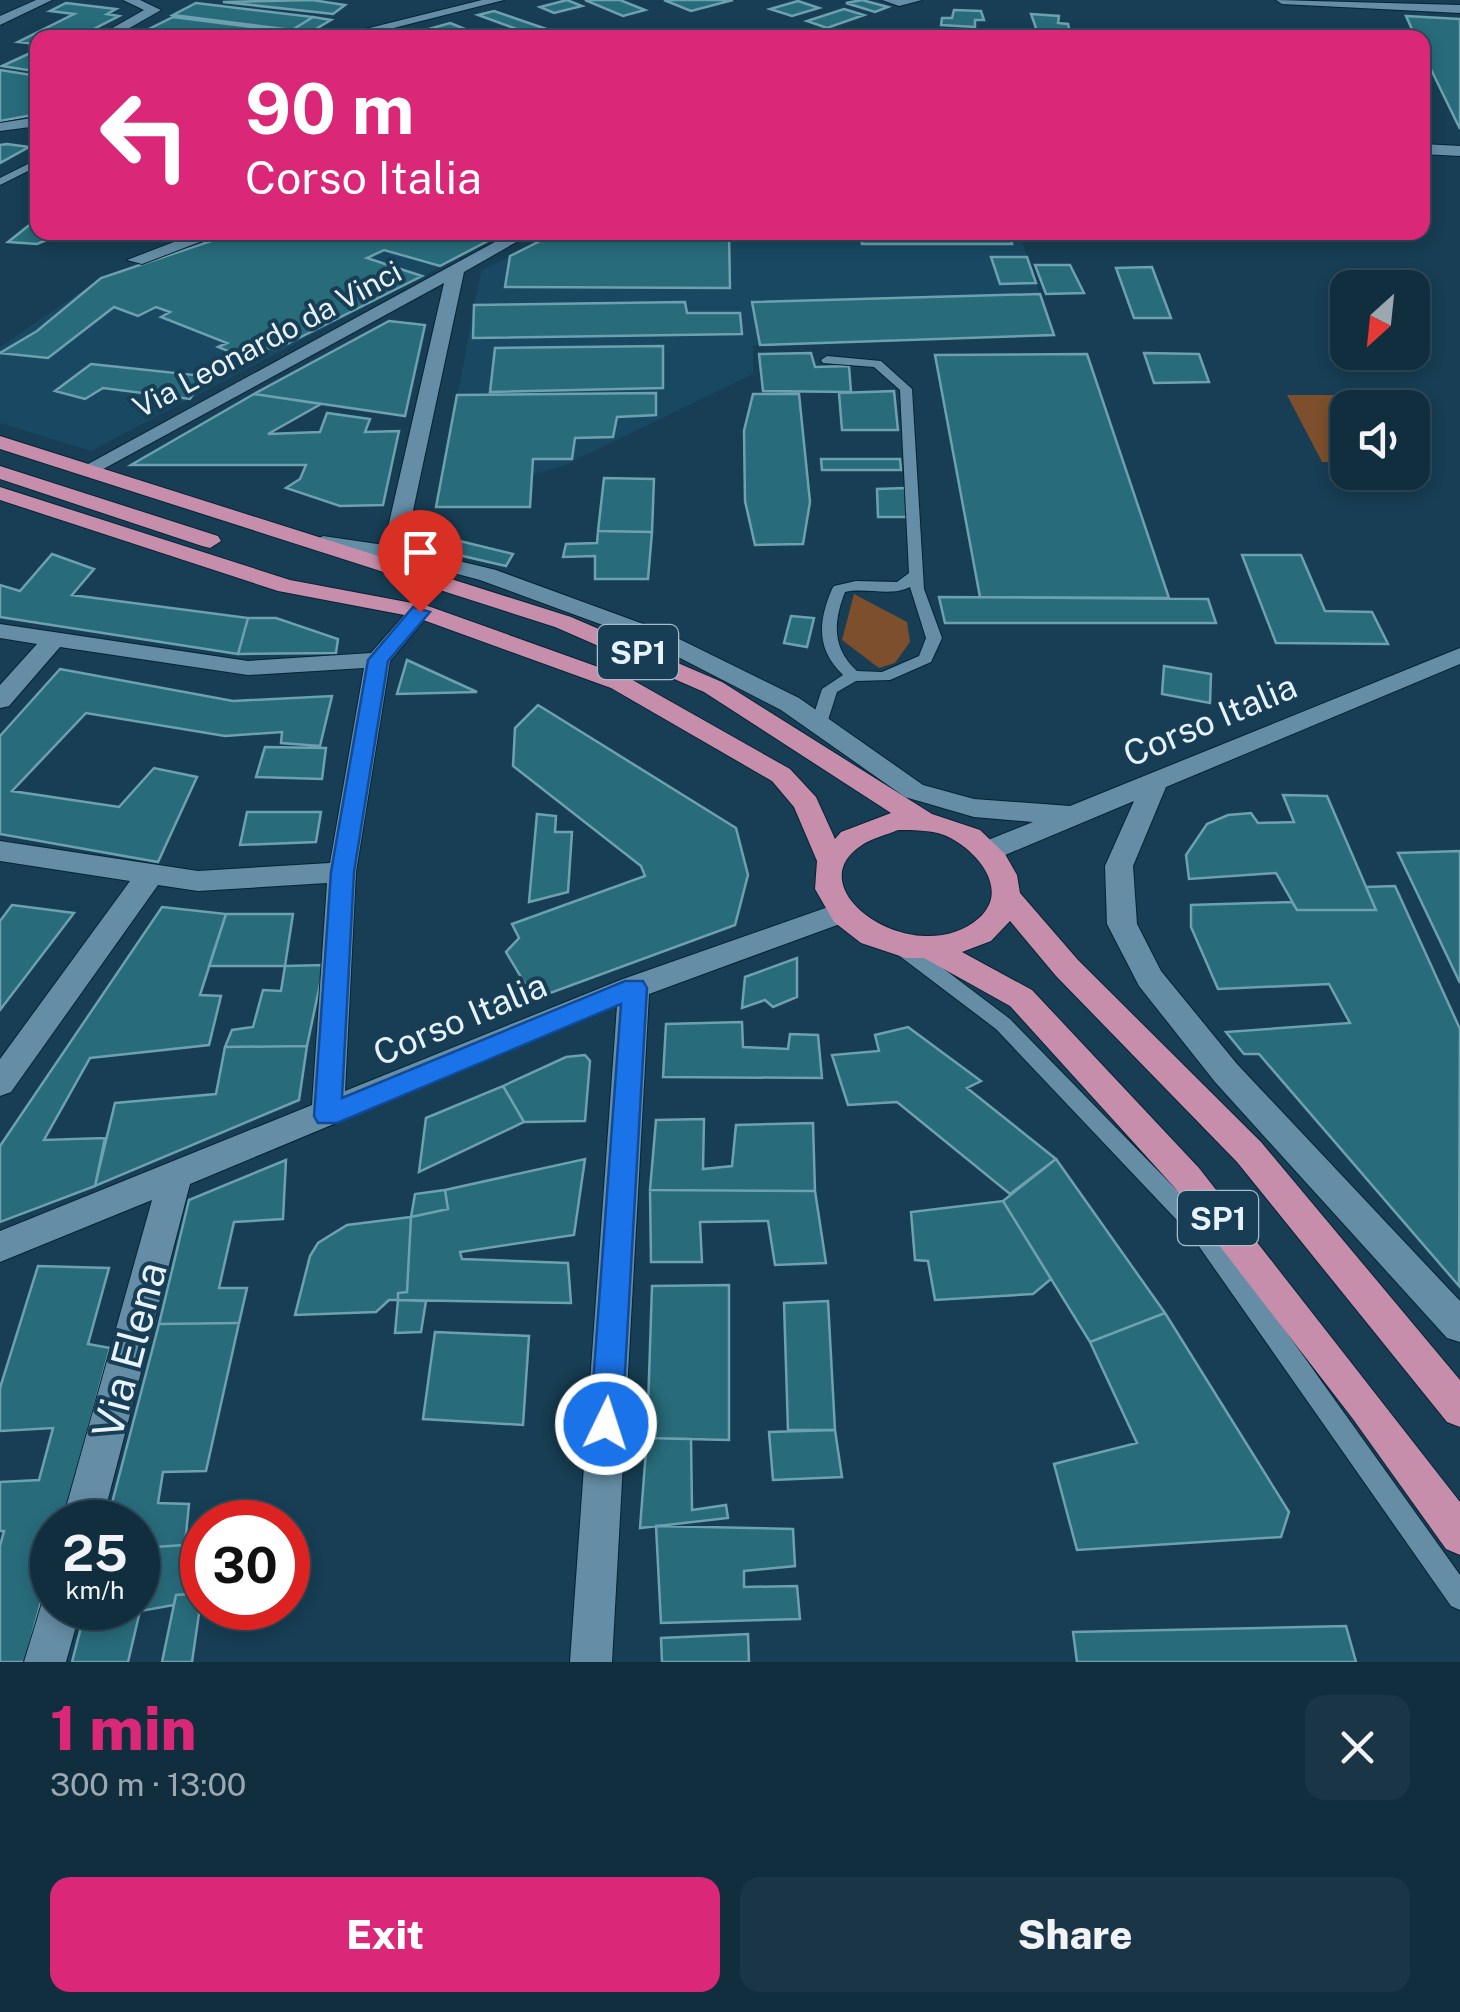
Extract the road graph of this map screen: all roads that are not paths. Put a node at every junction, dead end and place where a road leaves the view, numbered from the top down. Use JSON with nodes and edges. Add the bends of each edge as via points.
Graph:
{"nodes":[{"id":1,"x":46,"y":0,"type":"edge"},
{"id":2,"x":128,"y":0,"type":"edge"},
{"id":3,"x":498,"y":0,"type":"edge"},
{"id":4,"x":886,"y":0,"type":"edge"},
{"id":5,"x":918,"y":0,"type":"edge"},
{"id":6,"x":1282,"y":0,"type":"edge"},
{"id":7,"x":1320,"y":1,"type":"edge"},
{"id":8,"x":1460,"y":8,"type":"edge"},
{"id":9,"x":0,"y":21,"type":"edge"},
{"id":10,"x":116,"y":30,"type":"edge"},
{"id":11,"x":369,"y":30,"type":"edge"},
{"id":12,"x":30,"y":122,"type":"edge"},
{"id":13,"x":0,"y":128,"type":"edge"},
{"id":14,"x":1430,"y":150,"type":"edge"},
{"id":15,"x":1460,"y":150,"type":"edge"},
{"id":16,"x":30,"y":166,"type":"edge"},
{"id":17,"x":0,"y":182,"type":"edge"},
{"id":18,"x":195,"y":240,"type":"edge"},
{"id":19,"x":512,"y":240,"type":"edge"},
{"id":20,"x":136,"y":260,"type":"dead end"},
{"id":21,"x":456,"y":271,"type":"junction"},
{"id":22,"x":827,"y":360,"type":"dead end"},
{"id":23,"x":0,"y":442,"type":"edge"},
{"id":24,"x":89,"y":469,"type":"junction"},
{"id":25,"x":0,"y":472,"type":"edge"},
{"id":26,"x":0,"y":493,"type":"edge"},
{"id":27,"x":323,"y":543,"type":"junction"},
{"id":28,"x":393,"y":553,"type":"junction"},
{"id":29,"x":916,"y":574,"type":"junction"},
{"id":30,"x":420,"y":612,"type":"junction"},
{"id":31,"x":0,"y":630,"type":"edge"},
{"id":32,"x":54,"y":639,"type":"junction"},
{"id":33,"x":1460,"y":655,"type":"edge"},
{"id":34,"x":378,"y":660,"type":"junction"},
{"id":35,"x":853,"y":676,"type":"junction"},
{"id":36,"x":0,"y":700,"type":"edge"},
{"id":37,"x":818,"y":724,"type":"junction"},
{"id":38,"x":1154,"y":784,"type":"junction"},
{"id":39,"x":1074,"y":816,"type":"junction"},
{"id":40,"x":925,"y":822,"type":"junction"},
{"id":41,"x":988,"y":850,"type":"junction"},
{"id":42,"x":0,"y":851,"type":"edge"},
{"id":43,"x":830,"y":860,"type":"junction"},
{"id":44,"x":342,"y":872,"type":"junction"},
{"id":45,"x":149,"y":876,"type":"junction"},
{"id":46,"x":1007,"y":898,"type":"junction"},
{"id":47,"x":840,"y":913,"type":"junction"},
{"id":48,"x":915,"y":947,"type":"junction"},
{"id":49,"x":634,"y":988,"type":"junction"},
{"id":50,"x":0,"y":1083,"type":"edge"},
{"id":51,"x":328,"y":1116,"type":"junction"},
{"id":52,"x":175,"y":1177,"type":"junction"},
{"id":53,"x":0,"y":1247,"type":"edge"},
{"id":54,"x":1460,"y":1326,"type":"edge"},
{"id":55,"x":1460,"y":1409,"type":"edge"},
{"id":56,"x":88,"y":1500,"type":"edge"},
{"id":57,"x":1460,"y":1535,"type":"edge"},
{"id":58,"x":1460,"y":1597,"type":"edge"},
{"id":59,"x":54,"y":1630,"type":"edge"},
{"id":60,"x":45,"y":1662,"type":"edge"},
{"id":61,"x":591,"y":1662,"type":"edge"}],
"edges":[{"from":1,"to":9,"type":"street"},
{"from":2,"to":10,"type":"street","via":[[155,10]]},
{"from":3,"to":11,"type":"street"},
{"from":4,"to":5,"type":"lane"},
{"from":6,"to":7,"type":"street"},
{"from":7,"to":8,"type":"street"},
{"from":12,"to":13,"type":"street"},
{"from":14,"to":15,"type":"street"},
{"from":16,"to":17,"type":"lane"},
{"from":18,"to":20,"type":"street"},
{"from":19,"to":21,"type":"street","name":"Via Leonardo da Vinci"},
{"from":21,"to":24,"type":"street","name":"Via Leonardo da Vinci"},
{"from":21,"to":28,"type":"street"},
{"from":22,"to":29,"type":"lane","via":[[876,364],[906,390]]},
{"from":23,"to":24,"type":"highway"},
{"from":24,"to":27,"type":"highway"},
{"from":25,"to":30,"type":"highway"},
{"from":26,"to":30,"type":"highway","via":[[286,586]]},
{"from":27,"to":28,"type":"street"},
{"from":27,"to":40,"type":"highway","number":"SP1","via":[[644,654],[769,719]]},
{"from":28,"to":37,"type":"street","via":[[488,575],[641,631],[732,671]]},
{"from":29,"to":35,"type":"lane","via":[[934,638],[926,659],[884,677]]},
{"from":29,"to":35,"type":"lane","via":[[900,587],[839,589],[828,612],[826,643]]},
{"from":30,"to":34,"type":"street"},
{"from":30,"to":43,"type":"highway","via":[[620,683],[709,730],[781,775],[806,804]]},
{"from":31,"to":32,"type":"street"},
{"from":32,"to":34,"type":"street","via":[[248,668]]},
{"from":32,"to":36,"type":"street"},
{"from":33,"to":38,"type":"street","name":"Corso Italia"},
{"from":34,"to":44,"type":"street"},
{"from":35,"to":37,"type":"lane","via":[[830,690]]},
{"from":37,"to":39,"type":"street","via":[[914,791],[974,808]]},
{"from":38,"to":39,"type":"street","name":"Corso Italia"},
{"from":38,"to":54,"type":"street","via":[[1119,866],[1122,924],[1150,978],[1226,1073]]},
{"from":39,"to":41,"type":"street","name":"Corso Italia"},
{"from":40,"to":41,"type":"highway","number":"SP1","via":[[954,828]]},
{"from":40,"to":43,"type":"highway","number":"SP1","via":[[867,828],[844,841]]},
{"from":41,"to":46,"type":"highway","number":"SP1","via":[[1006,878]]},
{"from":42,"to":45,"type":"street"},
{"from":43,"to":47,"type":"highway","via":[[826,881]]},
{"from":44,"to":45,"type":"street","via":[[198,881]]},
{"from":44,"to":51,"type":"street"},
{"from":45,"to":50,"type":"street"},
{"from":46,"to":48,"type":"highway","via":[[982,933]]},
{"from":46,"to":55,"type":"highway","number":"SP1","via":[[1249,1152]]},
{"from":47,"to":48,"type":"highway","number":"SP1","via":[[872,937]]},
{"from":47,"to":49,"type":"street","name":"Corso Italia"},
{"from":48,"to":57,"type":"highway","number":"SP1","via":[[1021,998],[1187,1178]]},
{"from":48,"to":58,"type":"lane","via":[[1002,1024],[1199,1228]]},
{"from":49,"to":51,"type":"street","name":"Corso Italia"},
{"from":49,"to":61,"type":"street"},
{"from":51,"to":52,"type":"street","name":"Corso Italia"},
{"from":52,"to":53,"type":"street","name":"Corso Italia"},
{"from":52,"to":56,"type":"street","name":"Via Elena"},
{"from":59,"to":60,"type":"street"}]}
